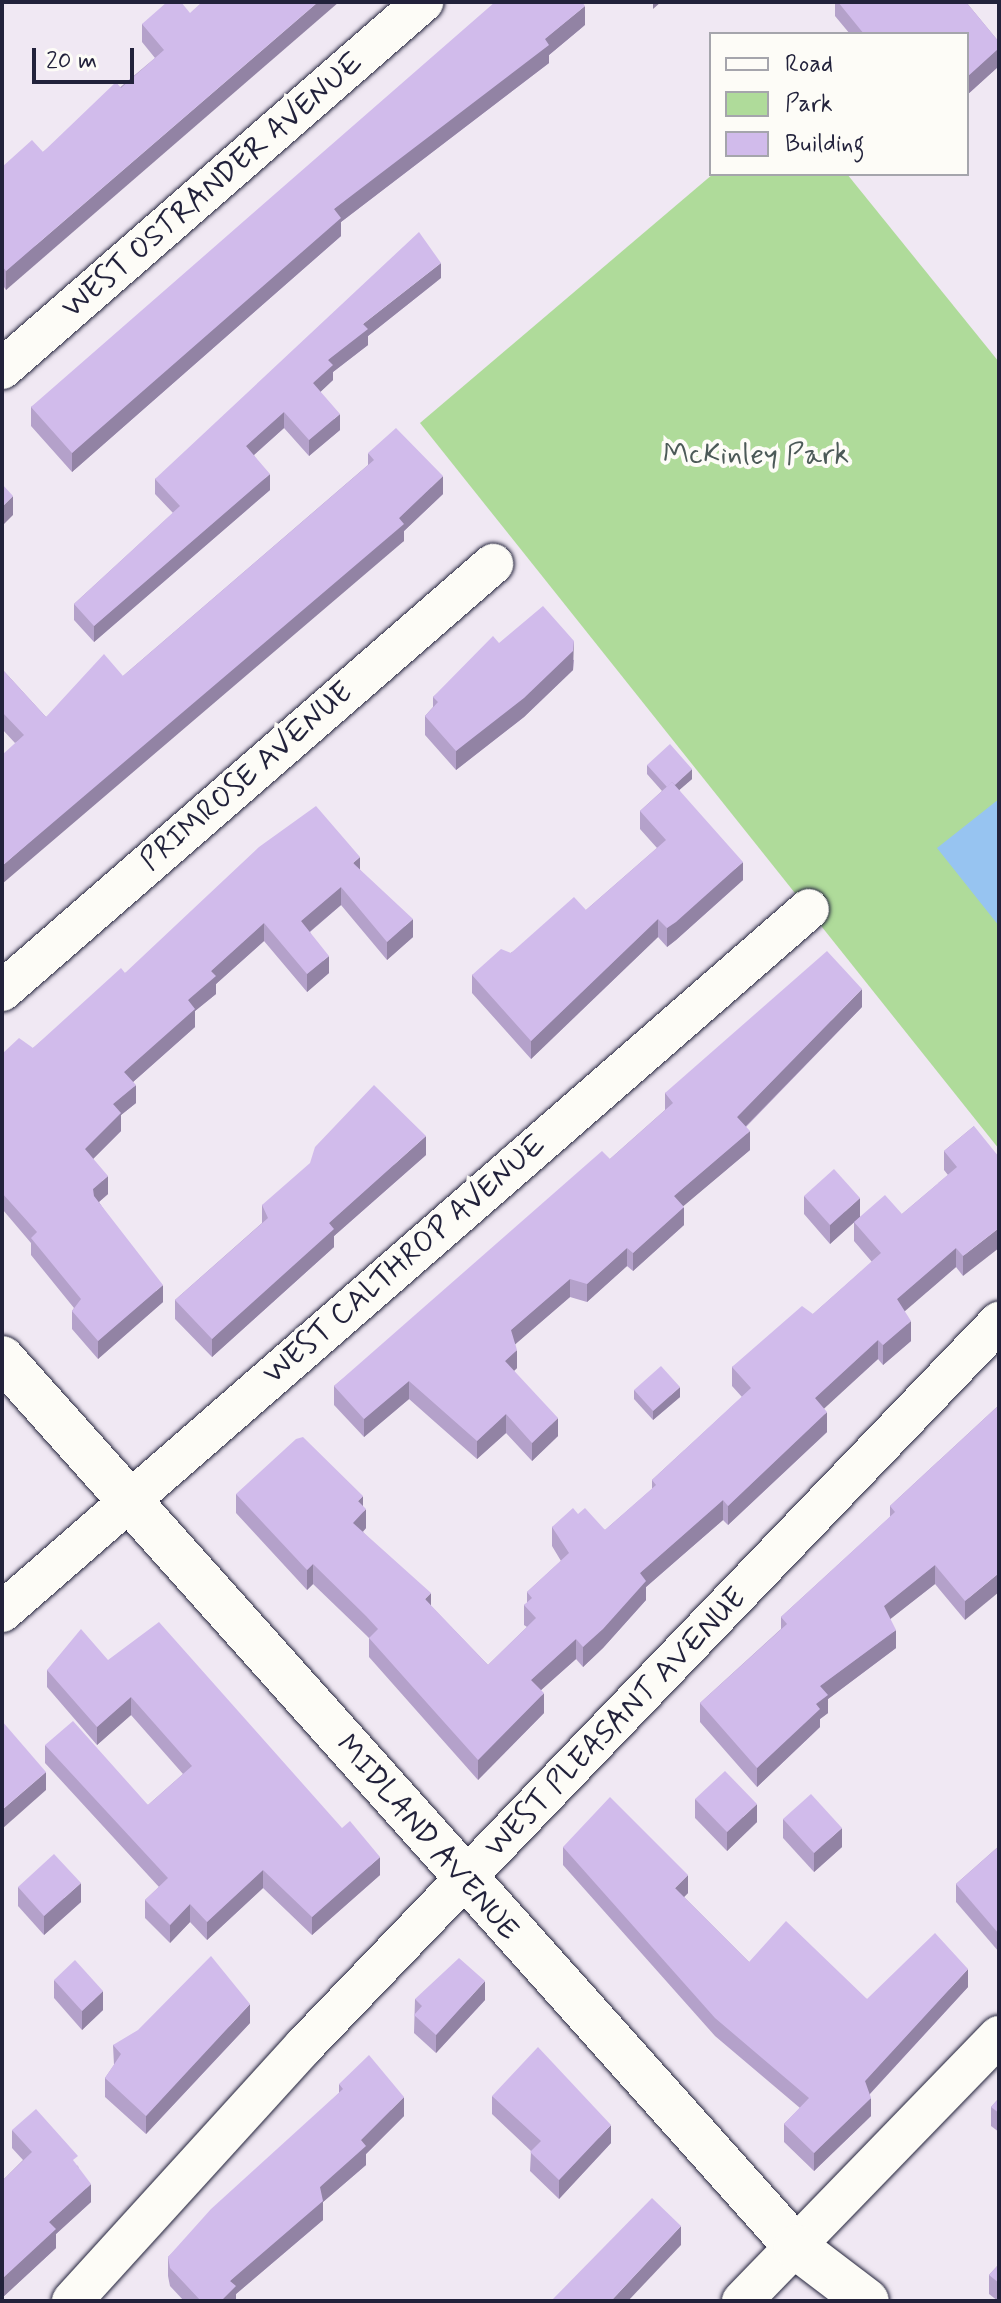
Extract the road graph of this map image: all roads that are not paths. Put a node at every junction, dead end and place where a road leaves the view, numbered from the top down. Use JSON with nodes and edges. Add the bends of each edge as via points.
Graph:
{"nodes":[{"id":1,"x":423,"y":2,"type":"edge"},
{"id":2,"x":2,"y":369,"type":"edge"},
{"id":3,"x":493,"y":564,"type":"dead end"},
{"id":4,"x":809,"y":909,"type":"dead end"},
{"id":5,"x":2,"y":991,"type":"edge"},
{"id":6,"x":999,"y":1322,"type":"edge"},
{"id":7,"x":2,"y":1358,"type":"edge"},
{"id":8,"x":129,"y":1501,"type":"junction"},
{"id":9,"x":2,"y":1612,"type":"edge"},
{"id":10,"x":466,"y":1881,"type":"junction"},
{"id":11,"x":999,"y":2036,"type":"edge"},
{"id":12,"x":796,"y":2247,"type":"junction"},
{"id":13,"x":72,"y":2301,"type":"edge"},
{"id":14,"x":742,"y":2301,"type":"edge"},
{"id":15,"x":867,"y":2301,"type":"edge"}],
"edges":[{"from":1,"to":2,"type":"street","name":"WEST OSTRANDER AVENUE"},
{"from":3,"to":5,"type":"street","name":"PRIMROSE AVENUE"},
{"from":4,"to":8,"type":"street","name":"WEST CALTHROP AVENUE"},
{"from":6,"to":10,"type":"street","name":"WEST PLEASANT AVENUE"},
{"from":7,"to":8,"type":"street","name":"MIDLAND AVENUE"},
{"from":8,"to":9,"type":"street","name":"WEST CALTHROP AVENUE"},
{"from":8,"to":10,"type":"street","name":"MIDLAND AVENUE"},
{"from":10,"to":12,"type":"street","name":"MIDLAND AVENUE"},
{"from":10,"to":13,"type":"street","name":"WEST PLEASANT AVENUE"},
{"from":11,"to":12,"type":"street"},
{"from":12,"to":14,"type":"street"},
{"from":12,"to":15,"type":"street","name":"MIDLAND AVENUE"}]}
